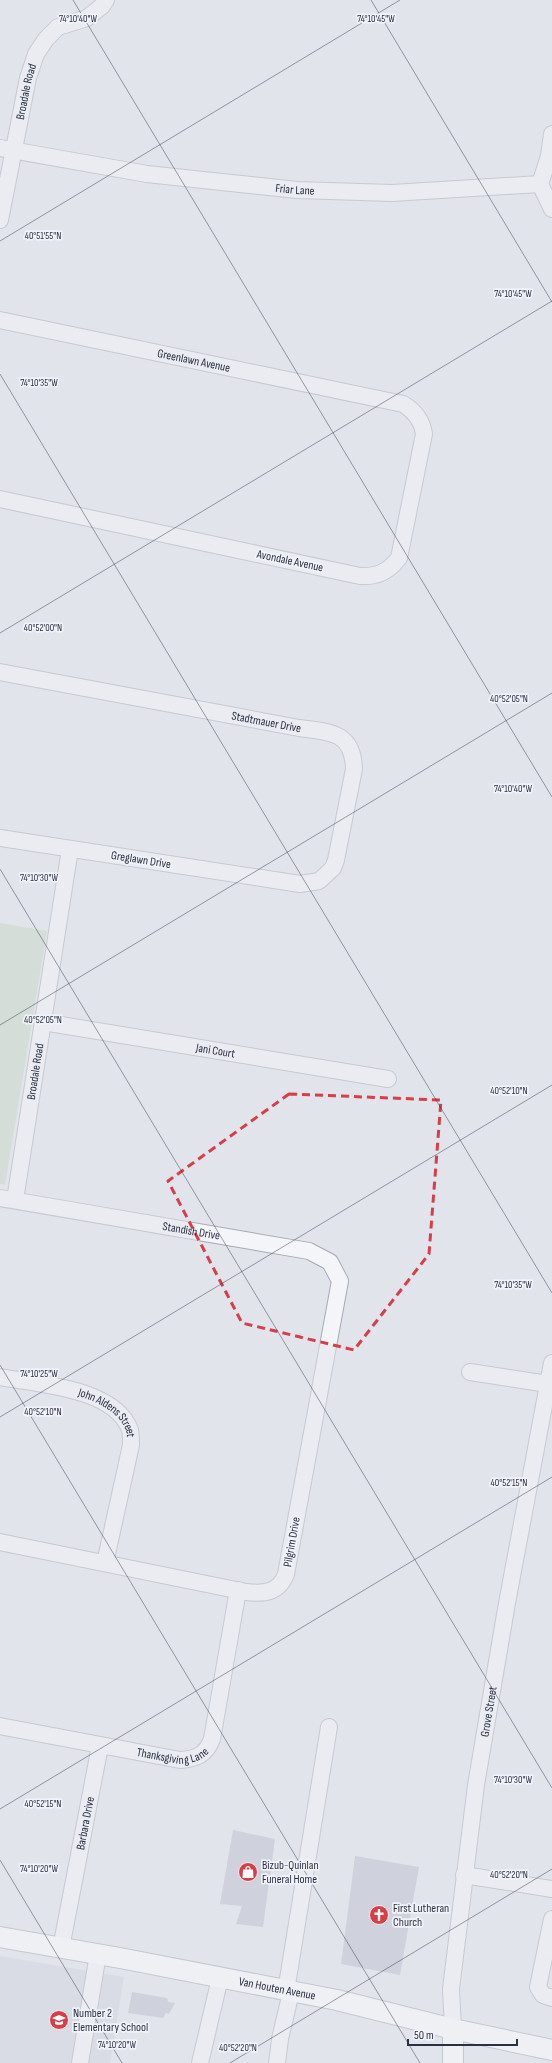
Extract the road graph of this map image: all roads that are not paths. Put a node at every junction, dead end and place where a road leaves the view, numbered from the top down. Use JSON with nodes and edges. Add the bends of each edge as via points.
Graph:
{"nodes":[{"id":1,"x":106,"y":0,"type":"edge"},
{"id":2,"x":552,"y":134,"type":"edge"},
{"id":3,"x":7,"y":149,"type":"edge"},
{"id":4,"x":540,"y":184,"type":"junction"},
{"id":5,"x":552,"y":209,"type":"edge"},
{"id":6,"x":0,"y":220,"type":"edge"},
{"id":7,"x":0,"y":320,"type":"edge"},
{"id":8,"x":388,"y":401,"type":"joint"},
{"id":9,"x":0,"y":499,"type":"edge"},
{"id":10,"x":0,"y":672,"type":"edge"},
{"id":11,"x":0,"y":838,"type":"edge"},
{"id":12,"x":70,"y":849,"type":"junction"},
{"id":13,"x":282,"y":882,"type":"joint"},
{"id":14,"x":43,"y":1022,"type":"junction"},
{"id":15,"x":388,"y":1079,"type":"dead end"},
{"id":16,"x":8,"y":1199,"type":"edge"},
{"id":17,"x":336,"y":1309,"type":"joint"},
{"id":18,"x":552,"y":1363,"type":"edge"},
{"id":19,"x":470,"y":1372,"type":"dead end"},
{"id":20,"x":0,"y":1377,"type":"edge"},
{"id":21,"x":548,"y":1384,"type":"junction"},
{"id":22,"x":0,"y":1542,"type":"edge"},
{"id":23,"x":105,"y":1563,"type":"junction"},
{"id":24,"x":238,"y":1590,"type":"junction"},
{"id":25,"x":0,"y":1726,"type":"edge"},
{"id":26,"x":329,"y":1727,"type":"dead end"},
{"id":27,"x":100,"y":1746,"type":"junction"},
{"id":28,"x":464,"y":1874,"type":"junction"},
{"id":29,"x":552,"y":1889,"type":"edge"},
{"id":30,"x":552,"y":1919,"type":"edge"},
{"id":31,"x":0,"y":1940,"type":"edge"},
{"id":32,"x":61,"y":1948,"type":"junction"},
{"id":33,"x":98,"y":1954,"type":"junction"},
{"id":34,"x":220,"y":1978,"type":"junction"},
{"id":35,"x":288,"y":1991,"type":"junction"},
{"id":36,"x":552,"y":1998,"type":"edge"},
{"id":37,"x":453,"y":2029,"type":"junction"},
{"id":38,"x":552,"y":2050,"type":"edge"},
{"id":39,"x":80,"y":2063,"type":"edge"},
{"id":40,"x":200,"y":2063,"type":"edge"},
{"id":41,"x":277,"y":2063,"type":"edge"},
{"id":42,"x":453,"y":2063,"type":"edge"}],
"edges":[{"from":1,"to":3,"type":"street","name":"Broadale Road","via":[[87,18],[58,27],[41,46],[28,78]]},
{"from":2,"to":4,"type":"street","via":[[549,156]]},
{"from":3,"to":4,"type":"street","name":"Friar Lane","via":[[154,175],[297,190],[392,193]]},
{"from":3,"to":6,"type":"street","name":"Broadale Road"},
{"from":4,"to":5,"type":"street"},
{"from":7,"to":8,"type":"street","name":"Greenlawn Avenue"},
{"from":8,"to":9,"type":"street","name":"Avondale Avenue","via":[[403,404],[412,410],[423,427],[424,434],[399,558],[389,570],[372,577]]},
{"from":10,"to":13,"type":"street","name":"Stadtmauer Drive","via":[[335,733],[344,739],[353,757],[354,769],[333,868],[327,876],[310,884]]},
{"from":11,"to":12,"type":"street","name":"Greglawn Drive"},
{"from":12,"to":13,"type":"street","name":"Greglawn Drive"},
{"from":12,"to":14,"type":"street","name":"Broadale Road"},
{"from":14,"to":15,"type":"street","name":"Jani Court"},
{"from":14,"to":16,"type":"street","name":"Broadale Road"},
{"from":16,"to":17,"type":"street","name":"Standish Drive","via":[[309,1251],[326,1259],[335,1270],[340,1282]]},
{"from":17,"to":24,"type":"street","name":"Pilgrim Drive","via":[[284,1582],[264,1594]]},
{"from":18,"to":21,"type":"street","name":"Grove Street"},
{"from":19,"to":21,"type":"street"},
{"from":20,"to":23,"type":"street","name":"John Aldens Street","via":[[99,1398],[112,1406],[130,1430],[130,1452]]},
{"from":21,"to":28,"type":"street","name":"Grove Street","via":[[507,1603],[476,1785]]},
{"from":22,"to":23,"type":"street","name":"Pilgrim Drive"},
{"from":23,"to":24,"type":"street","name":"Pilgrim Drive"},
{"from":24,"to":27,"type":"street","name":"Thanksgiving Lane","via":[[212,1739],[204,1753],[193,1759],[180,1760]]},
{"from":25,"to":27,"type":"street","name":"Thanksgiving Lane"},
{"from":26,"to":35,"type":"street"},
{"from":27,"to":32,"type":"street","name":"Barbara Drive"},
{"from":28,"to":29,"type":"street"},
{"from":28,"to":37,"type":"street","name":"Grove Street","via":[[451,1989]]},
{"from":30,"to":36,"type":"street","via":[[538,1987],[543,1995]]},
{"from":31,"to":32,"type":"main road","name":"Van Houten Avenue"},
{"from":32,"to":33,"type":"main road","name":"Van Houten Avenue"},
{"from":33,"to":34,"type":"main road","name":"Van Houten Avenue"},
{"from":33,"to":39,"type":"street"},
{"from":34,"to":35,"type":"main road","name":"Van Houten Avenue"},
{"from":34,"to":40,"type":"street"},
{"from":35,"to":37,"type":"main road","name":"Van Houten Avenue","via":[[354,2004]]},
{"from":35,"to":41,"type":"street"},
{"from":37,"to":38,"type":"main road","name":"Van Houten Avenue"},
{"from":37,"to":42,"type":"main road","name":"Grove Street"}]}
